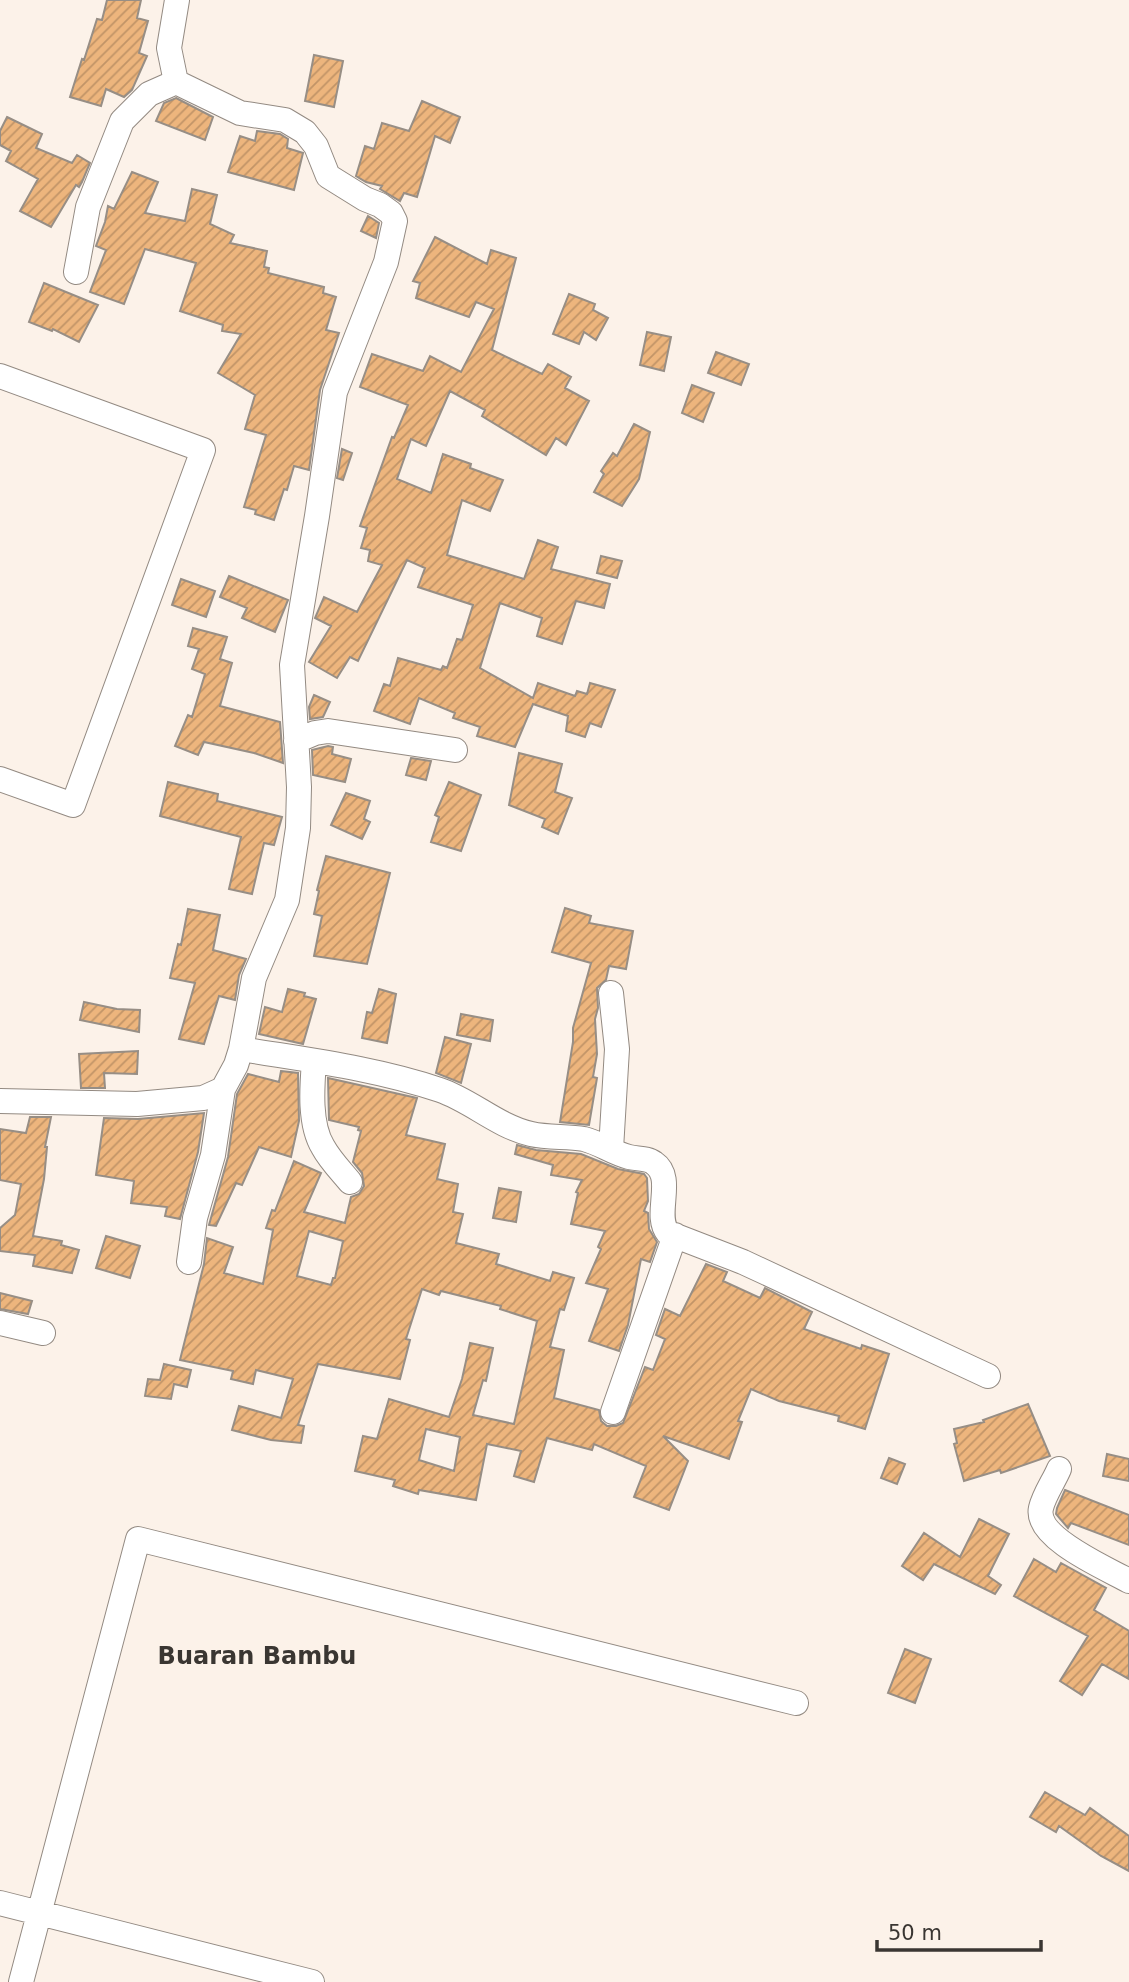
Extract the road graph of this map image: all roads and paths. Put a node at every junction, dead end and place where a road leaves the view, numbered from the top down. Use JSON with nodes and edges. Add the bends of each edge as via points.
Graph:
{"nodes":[{"id":1,"x":177,"y":0,"type":"edge"},
{"id":2,"x":176,"y":82,"type":"junction"},
{"id":3,"x":76,"y":272,"type":"dead end"},
{"id":4,"x":0,"y":376,"type":"edge"},
{"id":5,"x":296,"y":741,"type":"junction"},
{"id":6,"x":455,"y":750,"type":"dead end"},
{"id":7,"x":0,"y":779,"type":"edge"},
{"id":8,"x":611,"y":993,"type":"dead end"},
{"id":9,"x":241,"y":1049,"type":"junction"},
{"id":10,"x":314,"y":1060,"type":"junction"},
{"id":11,"x":223,"y":1089,"type":"junction"},
{"id":12,"x":0,"y":1101,"type":"edge"},
{"id":13,"x":611,"y":1149,"type":"junction"},
{"id":14,"x":350,"y":1182,"type":"dead end"},
{"id":15,"x":674,"y":1235,"type":"junction"},
{"id":16,"x":189,"y":1262,"type":"dead end"},
{"id":17,"x":0,"y":1323,"type":"edge"},
{"id":18,"x":43,"y":1333,"type":"dead end"},
{"id":19,"x":988,"y":1376,"type":"dead end"},
{"id":20,"x":613,"y":1412,"type":"dead end"},
{"id":21,"x":1059,"y":1469,"type":"dead end"},
{"id":22,"x":1129,"y":1581,"type":"edge"},
{"id":23,"x":796,"y":1703,"type":"dead end"},
{"id":24,"x":0,"y":1903,"type":"edge"},
{"id":25,"x":38,"y":1913,"type":"junction"},
{"id":26,"x":21,"y":1982,"type":"edge"},
{"id":27,"x":312,"y":1982,"type":"edge"}],
"edges":[{"from":1,"to":2,"type":"street","via":[[169,48]]},
{"from":2,"to":3,"type":"street","via":[[149,94],[122,121],[88,206]]},
{"from":2,"to":5,"type":"street","via":[[240,113],[285,120],[305,132],[328,176],[380,205],[395,221],[386,262],[335,392],[292,665]]},
{"from":4,"to":7,"type":"street","via":[[203,450],[74,805]]},
{"from":5,"to":6,"type":"street","via":[[328,731]]},
{"from":5,"to":9,"type":"street","via":[[298,828],[287,900],[254,978]]},
{"from":8,"to":13,"type":"street","via":[[617,1049]]},
{"from":9,"to":10,"type":"street"},
{"from":9,"to":11,"type":"street"},
{"from":10,"to":13,"type":"street","via":[[440,1090],[504,1125],[533,1135],[587,1140]]},
{"from":10,"to":14,"type":"street","via":[[317,1132],[322,1146]]},
{"from":11,"to":12,"type":"street","via":[[203,1098],[137,1104]]},
{"from":11,"to":16,"type":"street","via":[[214,1154],[195,1218]]},
{"from":13,"to":15,"type":"street","via":[[653,1161],[660,1169],[663,1227]]},
{"from":15,"to":19,"type":"street","via":[[744,1262]]},
{"from":15,"to":20,"type":"street"},
{"from":17,"to":18,"type":"street"},
{"from":21,"to":22,"type":"street","via":[[1041,1508],[1046,1528],[1059,1541]]},
{"from":23,"to":25,"type":"street","via":[[138,1539]]},
{"from":24,"to":25,"type":"street"},
{"from":25,"to":26,"type":"street"},
{"from":25,"to":27,"type":"street"}]}
